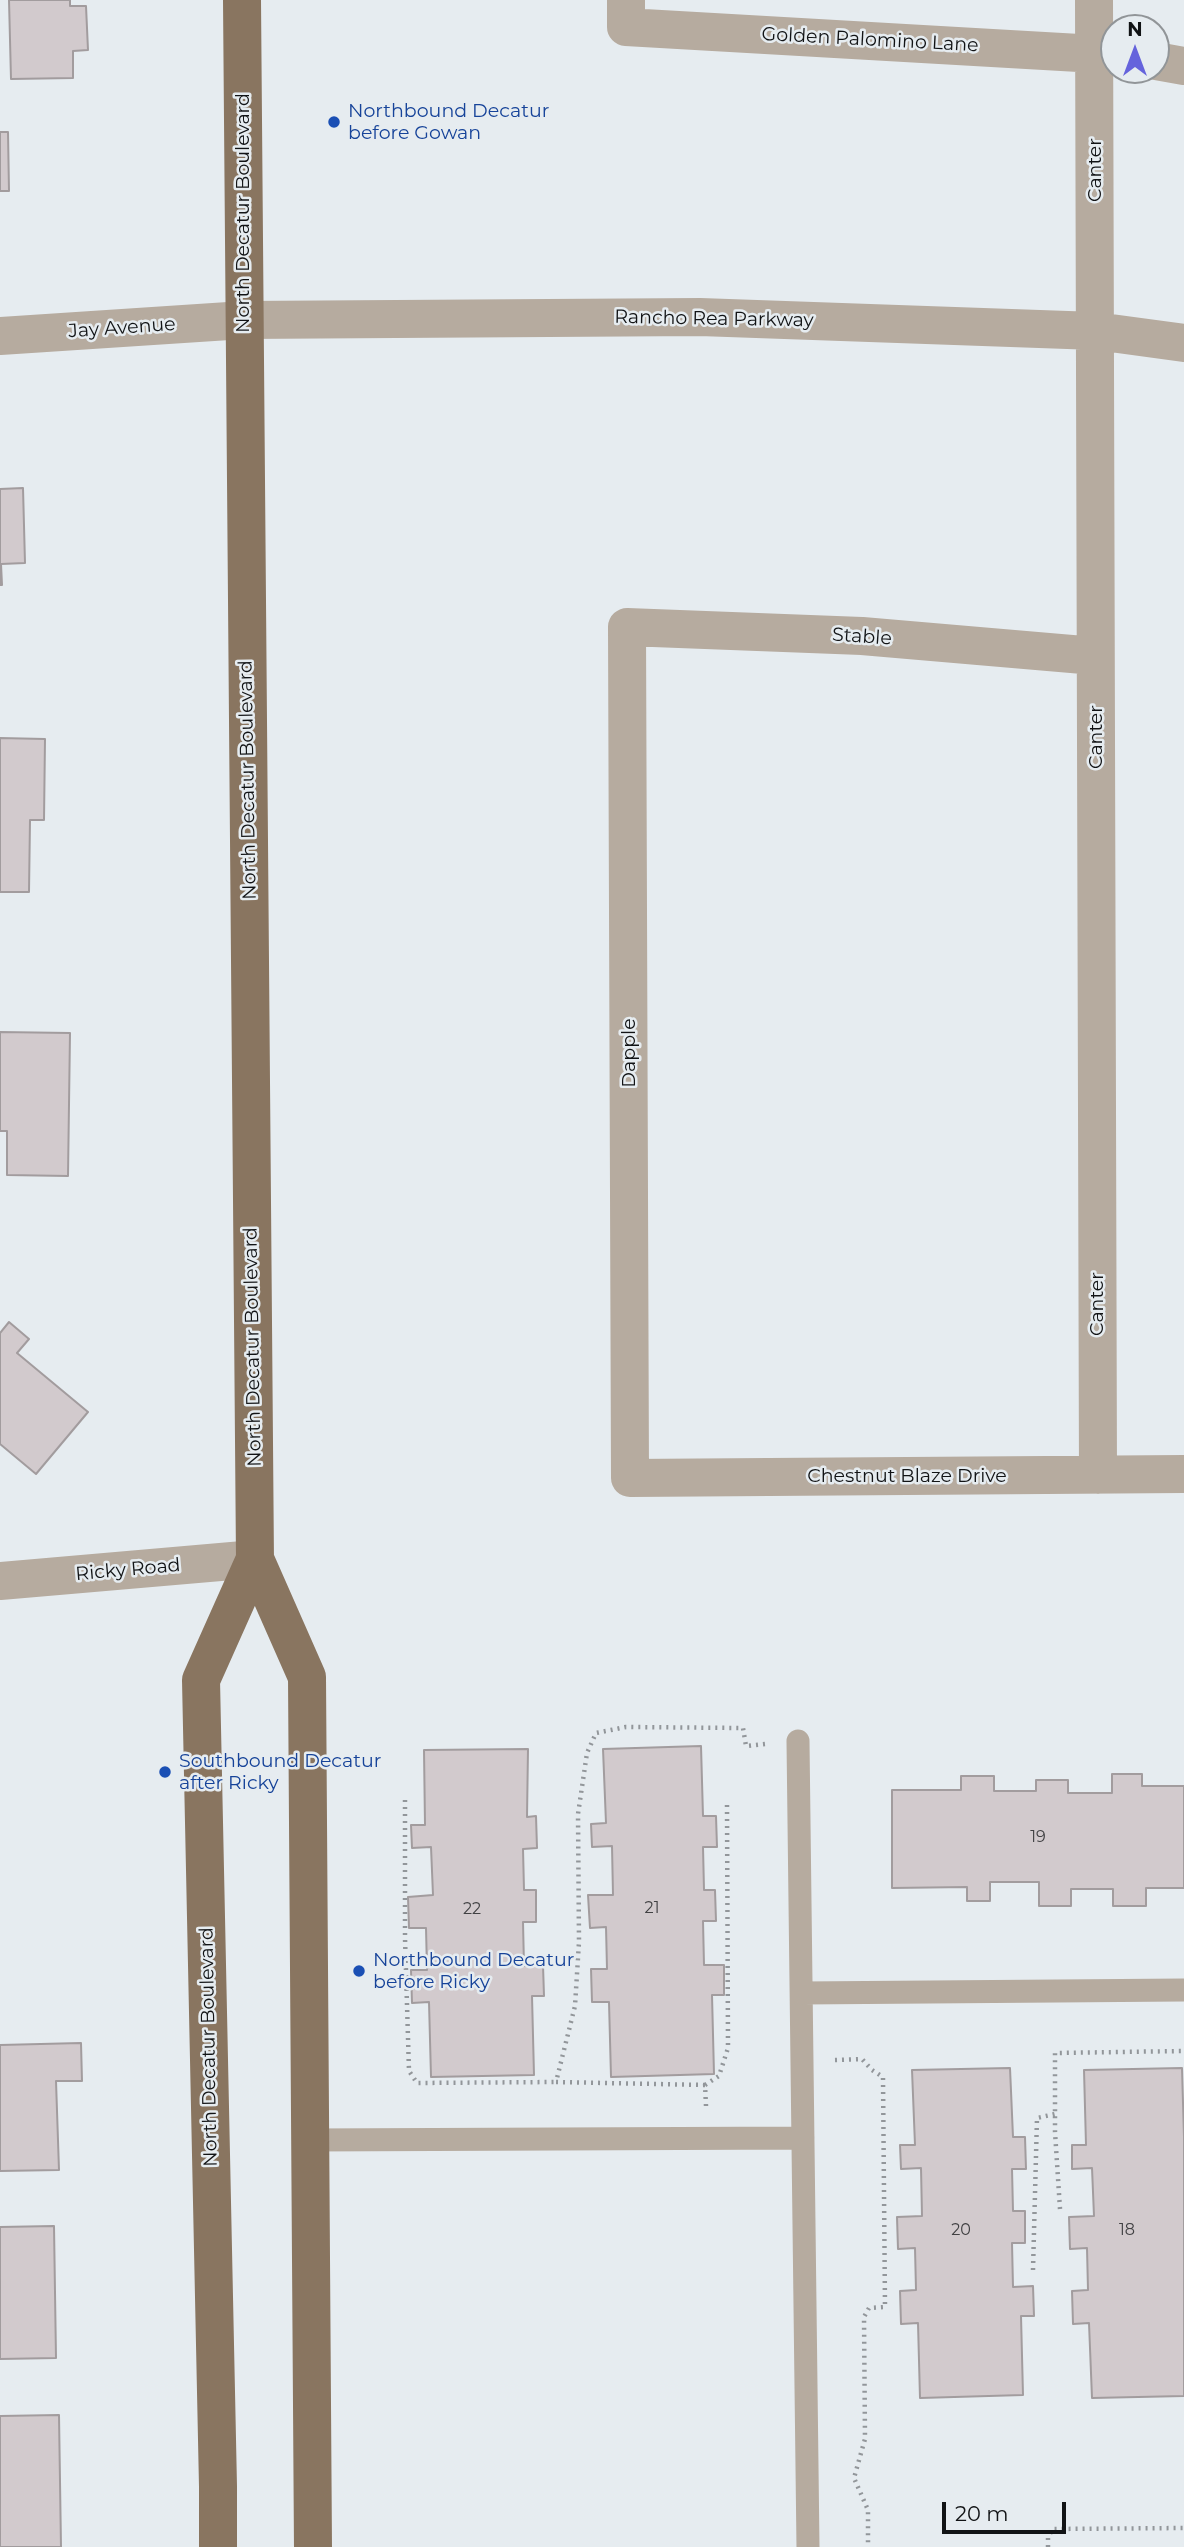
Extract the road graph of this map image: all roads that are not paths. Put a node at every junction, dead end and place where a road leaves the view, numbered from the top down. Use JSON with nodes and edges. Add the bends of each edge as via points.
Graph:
{"nodes":[{"id":1,"x":242,"y":0,"type":"edge"},
{"id":2,"x":1094,"y":0,"type":"edge"},
{"id":3,"x":626,"y":13,"type":"edge"},
{"id":4,"x":1100,"y":32,"type":"edge"},
{"id":5,"x":1100,"y":54,"type":"edge"},
{"id":6,"x":1103,"y":84,"type":"edge"},
{"id":7,"x":244,"y":320,"type":"junction"},
{"id":8,"x":1096,"y":331,"type":"junction"},
{"id":9,"x":0,"y":336,"type":"edge"},
{"id":10,"x":1184,"y":343,"type":"edge"},
{"id":11,"x":627,"y":627,"type":"joint"},
{"id":12,"x":1096,"y":656,"type":"junction"},
{"id":13,"x":1184,"y":1474,"type":"edge"},
{"id":14,"x":1098,"y":1475,"type":"junction"},
{"id":15,"x":630,"y":1478,"type":"joint"},
{"id":16,"x":255,"y":1559,"type":"junction"},
{"id":17,"x":0,"y":1581,"type":"edge"},
{"id":18,"x":798,"y":1741,"type":"road end"},
{"id":19,"x":1184,"y":1990,"type":"edge"},
{"id":20,"x":802,"y":1993,"type":"junction"},
{"id":21,"x":803,"y":2138,"type":"junction"},
{"id":22,"x":310,"y":2140,"type":"junction"},
{"id":23,"x":218,"y":2486,"type":"junction"},
{"id":24,"x":218,"y":2547,"type":"edge"},
{"id":25,"x":238,"y":2547,"type":"edge"},
{"id":26,"x":313,"y":2547,"type":"edge"},
{"id":27,"x":808,"y":2547,"type":"edge"}],
"edges":[{"from":1,"to":7,"type":"main road","name":"North Decatur Boulevard"},
{"from":2,"to":4,"type":"street","name":"Canter"},
{"from":3,"to":5,"type":"street","name":"Golden Palomino Lane"},
{"from":6,"to":8,"type":"street","name":"Canter"},
{"from":7,"to":8,"type":"street","name":"Rancho Rea Parkway","via":[[700,317]]},
{"from":7,"to":9,"type":"street","name":"Jay Avenue"},
{"from":7,"to":16,"type":"main road","name":"North Decatur Boulevard"},
{"from":8,"to":10,"type":"street","name":"Rancho Rea Parkway"},
{"from":8,"to":12,"type":"street","name":"Canter"},
{"from":11,"to":12,"type":"street","name":"Stable","via":[[862,636]]},
{"from":11,"to":15,"type":"street","name":"Dapple"},
{"from":12,"to":14,"type":"street","name":"Canter"},
{"from":13,"to":14,"type":"street","name":"Chestnut Blaze Drive"},
{"from":14,"to":15,"type":"street","name":"Chestnut Blaze Drive"},
{"from":16,"to":17,"type":"street","name":"Ricky Road"},
{"from":16,"to":22,"type":"main road","name":"North Decatur Boulevard","via":[[307,1677]]},
{"from":16,"to":23,"type":"main road","name":"North Decatur Boulevard","via":[[201,1680]]},
{"from":18,"to":20,"type":"lane"},
{"from":19,"to":20,"type":"lane"},
{"from":20,"to":21,"type":"lane"},
{"from":21,"to":22,"type":"lane"},
{"from":21,"to":27,"type":"lane"},
{"from":22,"to":26,"type":"main road","name":"North Decatur Boulevard"},
{"from":23,"to":24,"type":"main road","name":"North Decatur Boulevard"},
{"from":23,"to":25,"type":"main road"}]}
